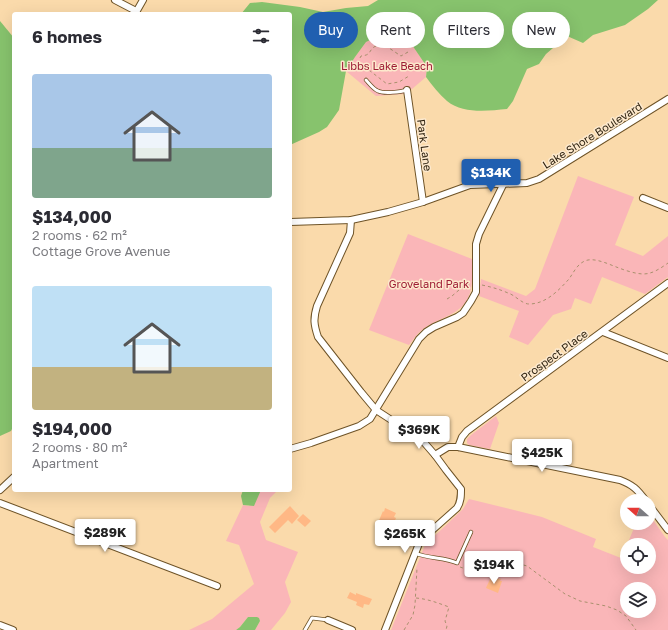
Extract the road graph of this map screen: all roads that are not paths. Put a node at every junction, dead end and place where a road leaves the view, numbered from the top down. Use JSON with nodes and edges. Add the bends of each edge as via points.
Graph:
{"nodes":[{"id":1,"x":115,"y":0,"type":"edge"},
{"id":2,"x":143,"y":0,"type":"edge"},
{"id":3,"x":136,"y":12,"type":"edge"},
{"id":4,"x":366,"y":80,"type":"dead end"},
{"id":5,"x":407,"y":90,"type":"joint"},
{"id":6,"x":668,"y":99,"type":"edge"},
{"id":7,"x":504,"y":183,"type":"junction"},
{"id":8,"x":643,"y":198,"type":"dead end"},
{"id":9,"x":423,"y":202,"type":"junction"},
{"id":10,"x":668,"y":208,"type":"edge"},
{"id":11,"x":351,"y":220,"type":"junction"},
{"id":12,"x":292,"y":222,"type":"edge"},
{"id":13,"x":668,"y":283,"type":"edge"},
{"id":14,"x":603,"y":332,"type":"junction"},
{"id":15,"x":668,"y":358,"type":"edge"},
{"id":16,"x":376,"y":410,"type":"junction"},
{"id":17,"x":458,"y":447,"type":"junction"},
{"id":18,"x":292,"y":448,"type":"edge"},
{"id":19,"x":435,"y":455,"type":"junction"},
{"id":20,"x":12,"y":479,"type":"edge"},
{"id":21,"x":0,"y":490,"type":"edge"},
{"id":22,"x":641,"y":494,"type":"edge"},
{"id":23,"x":0,"y":503,"type":"edge"},
{"id":24,"x":656,"y":514,"type":"edge"},
{"id":25,"x":668,"y":530,"type":"edge"},
{"id":26,"x":471,"y":532,"type":"dead end"},
{"id":27,"x":415,"y":553,"type":"junction"},
{"id":28,"x":217,"y":586,"type":"dead end"},
{"id":29,"x":328,"y":620,"type":"joint"},
{"id":30,"x":0,"y":625,"type":"edge"},
{"id":31,"x":343,"y":628,"type":"edge"},
{"id":32,"x":13,"y":630,"type":"edge"},
{"id":33,"x":305,"y":630,"type":"edge"},
{"id":34,"x":352,"y":630,"type":"edge"},
{"id":35,"x":385,"y":630,"type":"edge"}],
"edges":[{"from":1,"to":3,"type":"street"},
{"from":2,"to":3,"type":"street"},
{"from":4,"to":5,"type":"lane","via":[[378,91]]},
{"from":5,"to":9,"type":"street","name":"Park Lane"},
{"from":6,"to":7,"type":"street","name":"Lake Shore Boulevard","via":[[539,179],[527,183]]},
{"from":7,"to":9,"type":"street","name":"Lake Shore Boulevard","via":[[470,185]]},
{"from":7,"to":16,"type":"street","via":[[476,244],[476,292],[471,302],[457,317],[434,327],[419,339]]},
{"from":8,"to":10,"type":"street"},
{"from":9,"to":11,"type":"street","name":"Lake Shore Boulevard"},
{"from":11,"to":12,"type":"street","name":"Lake Shore Boulevard"},
{"from":11,"to":16,"type":"street","via":[[350,233],[317,306],[314,326],[318,337]]},
{"from":13,"to":14,"type":"street","name":"Prospect Place"},
{"from":14,"to":15,"type":"street"},
{"from":14,"to":17,"type":"street","name":"Prospect Place","via":[[467,431]]},
{"from":16,"to":18,"type":"street","via":[[370,419],[359,426]]},
{"from":16,"to":19,"type":"street","via":[[422,440]]},
{"from":17,"to":19,"type":"street","via":[[448,447]]},
{"from":17,"to":22,"type":"street","via":[[620,480]]},
{"from":19,"to":27,"type":"street","via":[[462,489],[460,504],[420,541]]},
{"from":20,"to":21,"type":"street"},
{"from":23,"to":28,"type":"street"},
{"from":24,"to":25,"type":"street"},
{"from":26,"to":27,"type":"lane","via":[[457,563]]},
{"from":27,"to":35,"type":"street"},
{"from":29,"to":31,"type":"street"},
{"from":29,"to":33,"type":"lane","via":[[312,618]]},
{"from":30,"to":32,"type":"street"},
{"from":31,"to":34,"type":"street"}]}
